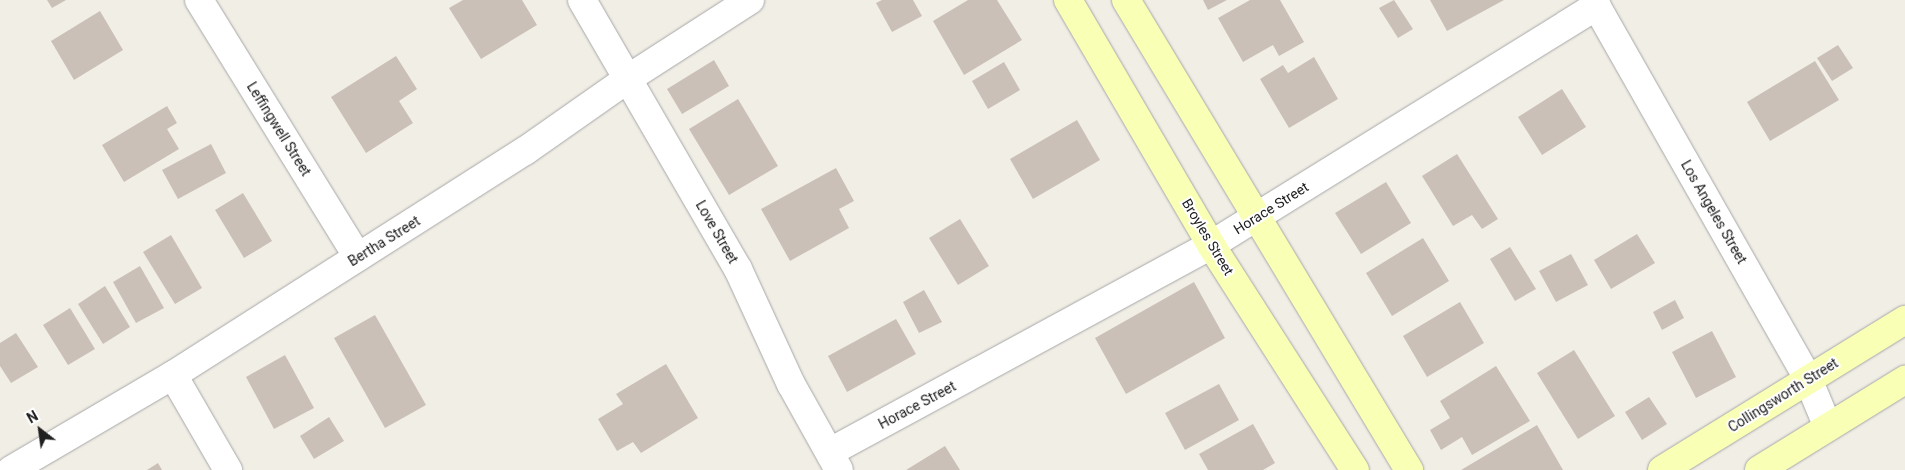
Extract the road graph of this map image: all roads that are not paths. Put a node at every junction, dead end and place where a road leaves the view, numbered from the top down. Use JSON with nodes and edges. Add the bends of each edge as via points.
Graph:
{"nodes":[{"id":1,"x":199,"y":0,"type":"edge"},
{"id":2,"x":582,"y":0,"type":"edge"},
{"id":3,"x":750,"y":0,"type":"edge"},
{"id":4,"x":1068,"y":0,"type":"edge"},
{"id":5,"x":1126,"y":0,"type":"edge"},
{"id":6,"x":1595,"y":3,"type":"edge"},
{"id":7,"x":629,"y":78,"type":"junction"},
{"id":8,"x":1257,"y":217,"type":"junction"},
{"id":9,"x":1212,"y":245,"type":"junction"},
{"id":10,"x":358,"y":257,"type":"junction"},
{"id":11,"x":1905,"y":320,"type":"edge"},
{"id":12,"x":173,"y":375,"type":"junction"},
{"id":13,"x":1808,"y":379,"type":"junction"},
{"id":14,"x":1905,"y":380,"type":"edge"},
{"id":15,"x":1828,"y":427,"type":"junction"},
{"id":16,"x":834,"y":461,"type":"edge"},
{"id":17,"x":11,"y":470,"type":"edge"},
{"id":18,"x":228,"y":470,"type":"edge"},
{"id":19,"x":1355,"y":470,"type":"edge"},
{"id":20,"x":1409,"y":470,"type":"edge"},
{"id":21,"x":1662,"y":470,"type":"edge"},
{"id":22,"x":1759,"y":470,"type":"edge"}],
"edges":[{"from":1,"to":10,"type":"street","name":"Leffingwell Street"},
{"from":2,"to":7,"type":"street","name":"Love Street"},
{"from":3,"to":7,"type":"street","name":"Bertha Street"},
{"from":4,"to":9,"type":"main road","name":"Broyles Street"},
{"from":5,"to":8,"type":"main road"},
{"from":6,"to":8,"type":"street","name":"Horace Street"},
{"from":6,"to":13,"type":"street","name":"Los Angeles Street"},
{"from":7,"to":10,"type":"street","name":"Bertha Street","via":[[525,151]]},
{"from":7,"to":16,"type":"street","name":"Love Street","via":[[738,269],[791,384]]},
{"from":8,"to":9,"type":"street","name":"Horace Street"},
{"from":8,"to":20,"type":"main road"},
{"from":9,"to":16,"type":"street","name":"Horace Street"},
{"from":9,"to":19,"type":"main road","name":"Broyles Street"},
{"from":10,"to":12,"type":"street","name":"Bertha Street"},
{"from":11,"to":13,"type":"main road","name":"Collingsworth Street"},
{"from":12,"to":17,"type":"street","name":"Bertha Street"},
{"from":12,"to":18,"type":"street"},
{"from":13,"to":15,"type":"street","name":"Los Angeles Street"},
{"from":13,"to":21,"type":"main road","name":"Collingsworth Street"},
{"from":14,"to":15,"type":"main road"},
{"from":15,"to":22,"type":"main road"}]}
